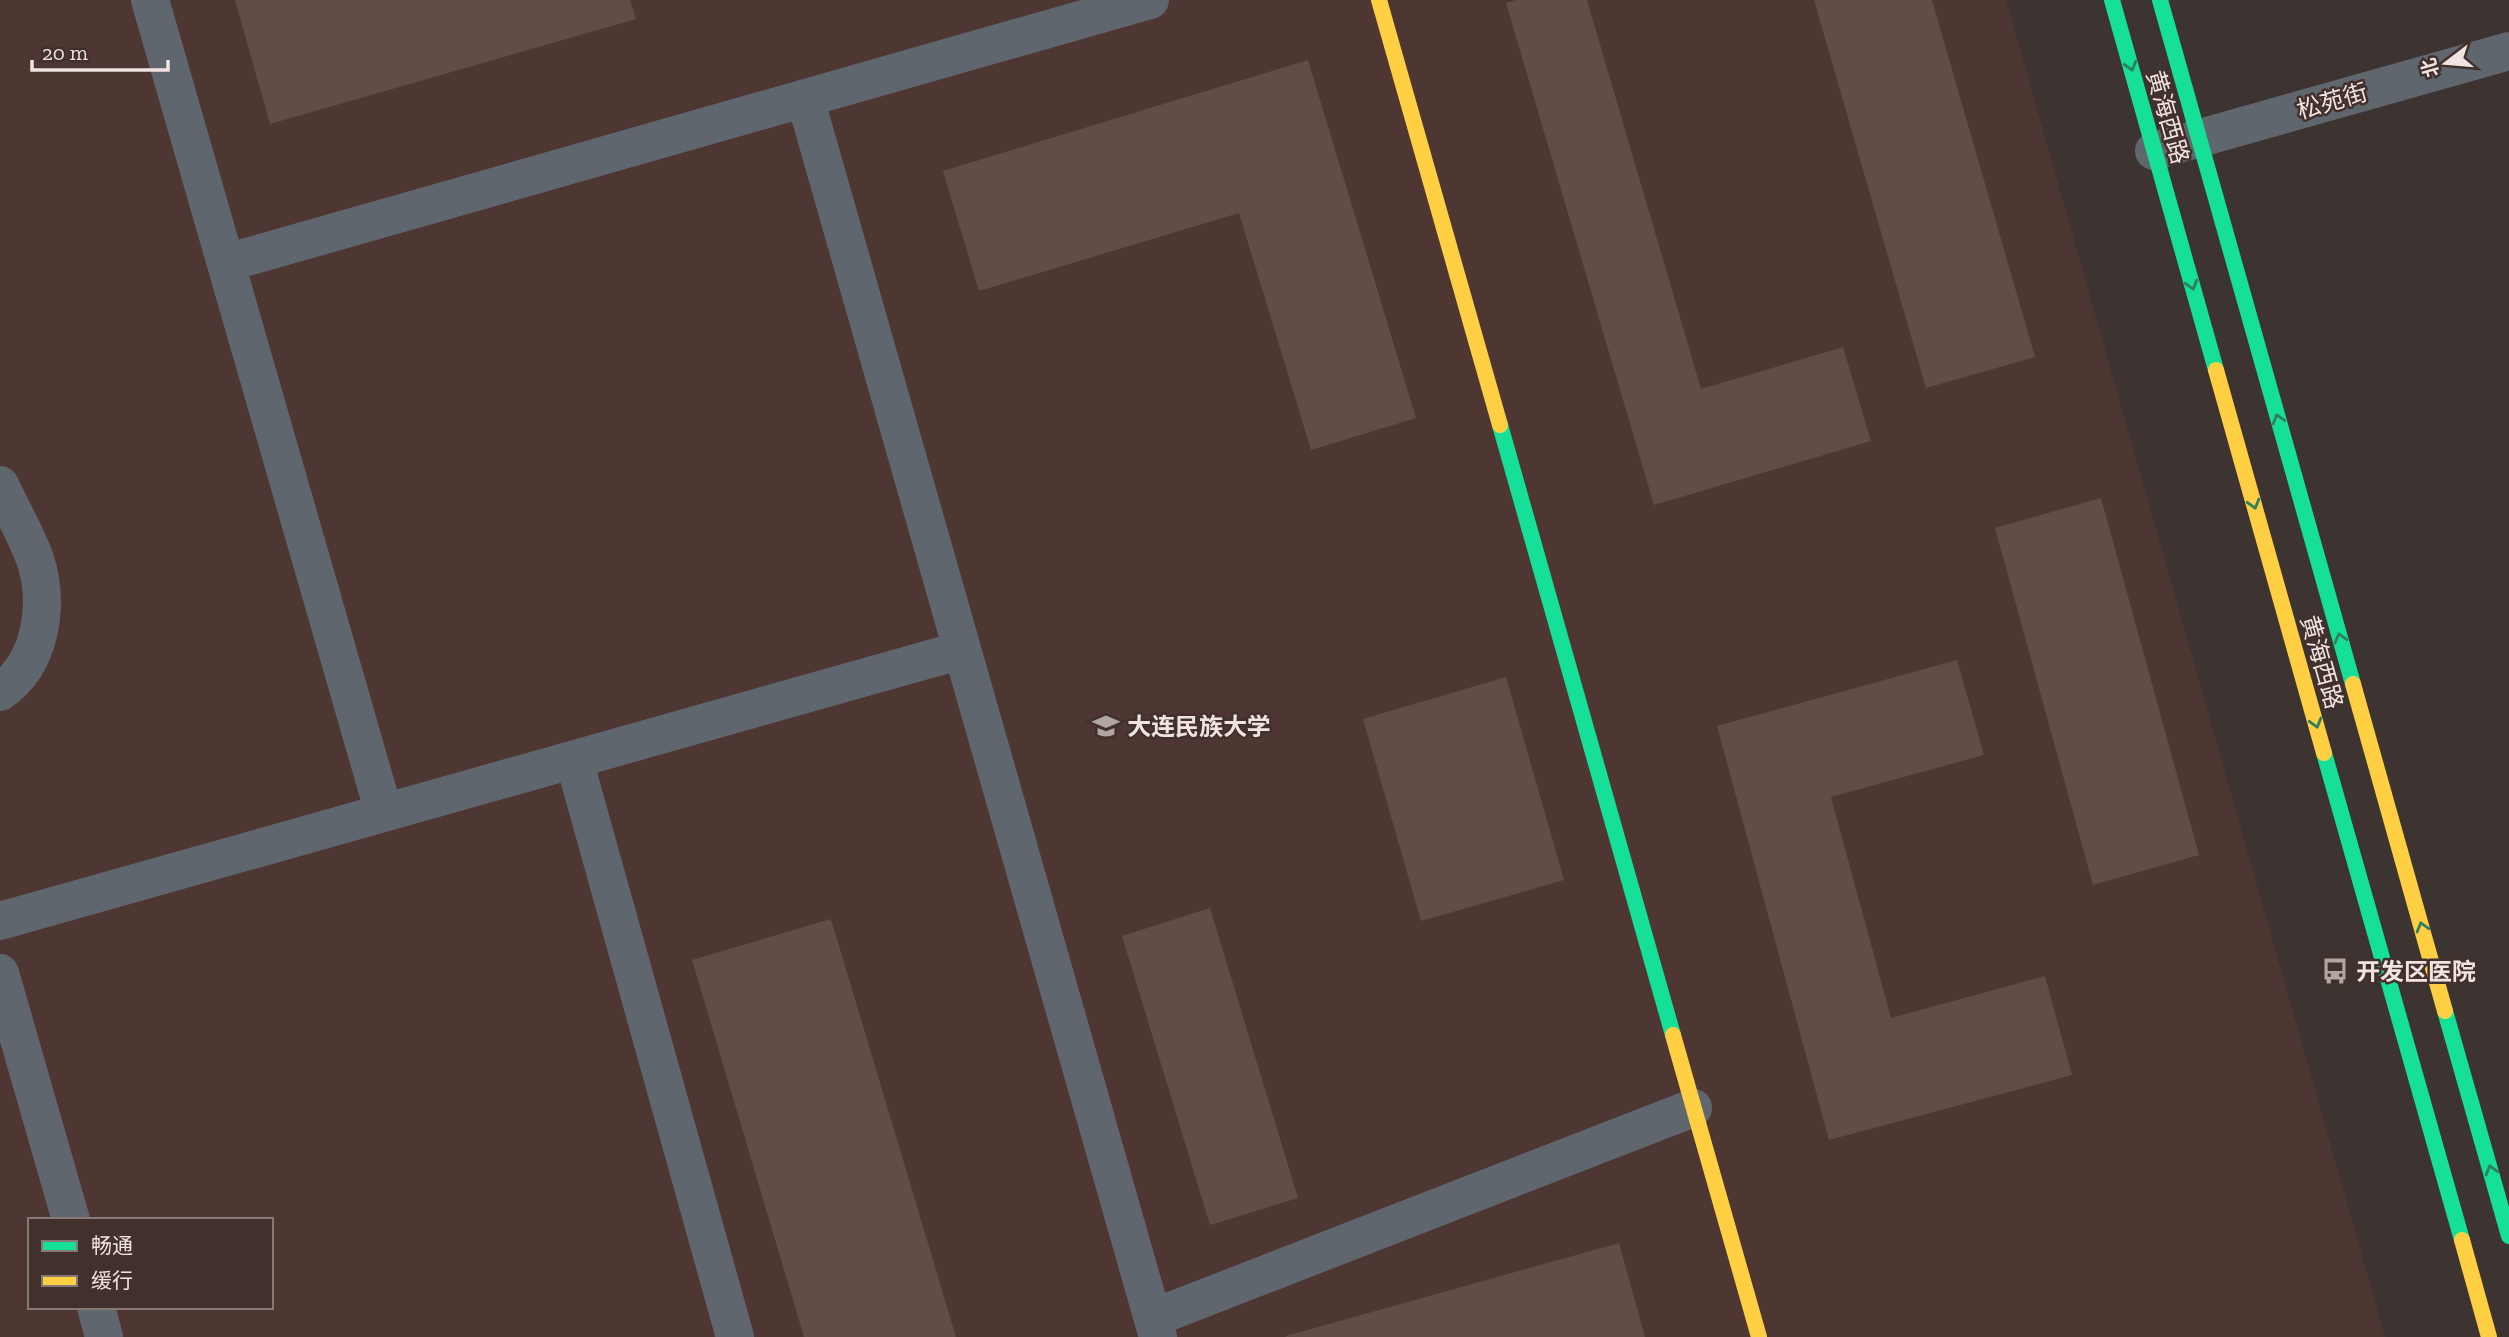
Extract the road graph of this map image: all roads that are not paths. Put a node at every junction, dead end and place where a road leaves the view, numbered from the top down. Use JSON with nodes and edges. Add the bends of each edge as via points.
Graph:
{"nodes":[{"id":1,"x":150,"y":0,"type":"edge"},
{"id":2,"x":1150,"y":0,"type":"edge"},
{"id":3,"x":1379,"y":0,"type":"edge"},
{"id":4,"x":2112,"y":0,"type":"edge"},
{"id":5,"x":2160,"y":0,"type":"edge"},
{"id":6,"x":2509,"y":51,"type":"edge"},
{"id":7,"x":805,"y":98,"type":"junction"},
{"id":8,"x":2199,"y":139,"type":"junction"},
{"id":9,"x":2154,"y":151,"type":"junction"},
{"id":10,"x":226,"y":263,"type":"junction"},
{"id":11,"x":0,"y":485,"type":"edge"},
{"id":12,"x":962,"y":650,"type":"junction"},
{"id":13,"x":0,"y":692,"type":"edge"},
{"id":14,"x":574,"y":760,"type":"junction"},
{"id":15,"x":384,"y":813,"type":"junction"},
{"id":16,"x":0,"y":921,"type":"edge"},
{"id":17,"x":0,"y":973,"type":"edge"},
{"id":18,"x":1693,"y":1108,"type":"junction"},
{"id":19,"x":70,"y":1218,"type":"edge"},
{"id":20,"x":2509,"y":1236,"type":"edge"},
{"id":21,"x":97,"y":1309,"type":"edge"},
{"id":22,"x":1156,"y":1328,"type":"edge"},
{"id":23,"x":104,"y":1337,"type":"edge"},
{"id":24,"x":735,"y":1337,"type":"edge"},
{"id":25,"x":1759,"y":1337,"type":"edge"},
{"id":26,"x":2489,"y":1337,"type":"edge"}],
"edges":[{"from":1,"to":10,"type":"street"},
{"from":2,"to":7,"type":"street"},
{"from":3,"to":18,"type":"main road"},
{"from":4,"to":9,"type":"main road","name":"黄海西路","one_way":true},
{"from":5,"to":8,"type":"main road","name":"黄海西路"},
{"from":6,"to":8,"type":"street","name":"松苑街"},
{"from":7,"to":10,"type":"street"},
{"from":7,"to":12,"type":"street"},
{"from":8,"to":9,"type":"street","name":"松苑街"},
{"from":20,"to":8,"type":"main road","name":"黄海西路","one_way":true},
{"from":9,"to":26,"type":"main road","name":"黄海西路","one_way":true},
{"from":10,"to":15,"type":"street"},
{"from":11,"to":13,"type":"street","via":[[35,560],[43,606],[35,650],[16,682]]},
{"from":12,"to":14,"type":"street"},
{"from":12,"to":22,"type":"street"},
{"from":14,"to":15,"type":"street"},
{"from":14,"to":24,"type":"street"},
{"from":15,"to":16,"type":"street"},
{"from":17,"to":19,"type":"street"},
{"from":18,"to":22,"type":"street"},
{"from":18,"to":25,"type":"main road"},
{"from":21,"to":23,"type":"street"}]}
